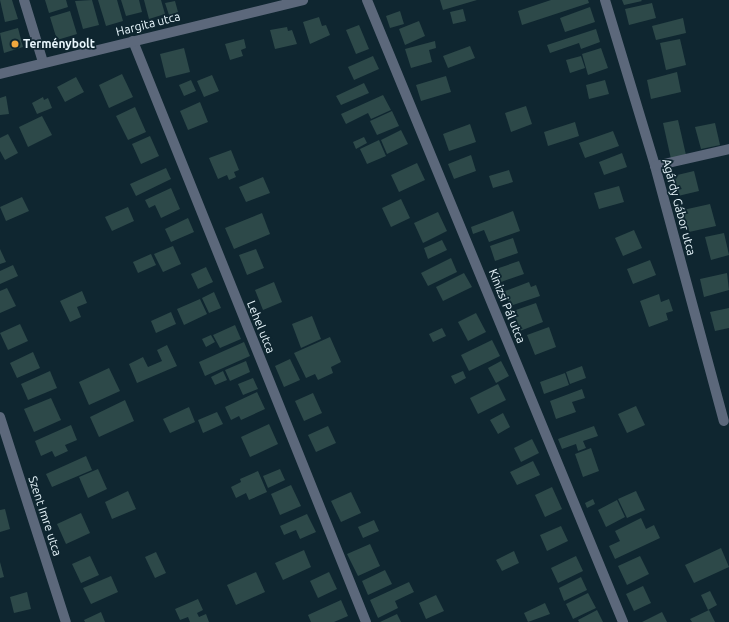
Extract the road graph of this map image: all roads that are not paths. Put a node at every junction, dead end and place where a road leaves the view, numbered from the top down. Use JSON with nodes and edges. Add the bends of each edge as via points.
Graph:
{"nodes":[{"id":1,"x":24,"y":0,"type":"edge"},
{"id":2,"x":303,"y":0,"type":"edge"},
{"id":3,"x":367,"y":0,"type":"edge"},
{"id":4,"x":605,"y":0,"type":"edge"},
{"id":5,"x":134,"y":41,"type":"junction"},
{"id":6,"x":43,"y":62,"type":"junction"},
{"id":7,"x":0,"y":74,"type":"edge"},
{"id":8,"x":729,"y":148,"type":"edge"},
{"id":9,"x":655,"y":166,"type":"junction"},
{"id":10,"x":0,"y":417,"type":"edge"},
{"id":11,"x":724,"y":421,"type":"dead end"},
{"id":12,"x":5,"y":449,"type":"edge"},
{"id":13,"x":66,"y":622,"type":"edge"},
{"id":14,"x":366,"y":622,"type":"edge"},
{"id":15,"x":623,"y":622,"type":"edge"}],
"edges":[{"from":1,"to":6,"type":"street"},
{"from":2,"to":5,"type":"street","name":"Hargita utca"},
{"from":3,"to":15,"type":"street","name":"Kinizsi Pál utca"},
{"from":4,"to":9,"type":"street","name":"Agárdy Gábor utca"},
{"from":5,"to":6,"type":"street","name":"Hargita utca"},
{"from":5,"to":14,"type":"street","name":"Lehel utca"},
{"from":6,"to":7,"type":"street","name":"Hargita utca"},
{"from":8,"to":9,"type":"street"},
{"from":9,"to":11,"type":"street","name":"Agárdy Gábor utca"},
{"from":10,"to":12,"type":"street","name":"Szent Imre utca"},
{"from":12,"to":13,"type":"street","name":"Szent Imre utca"}]}
